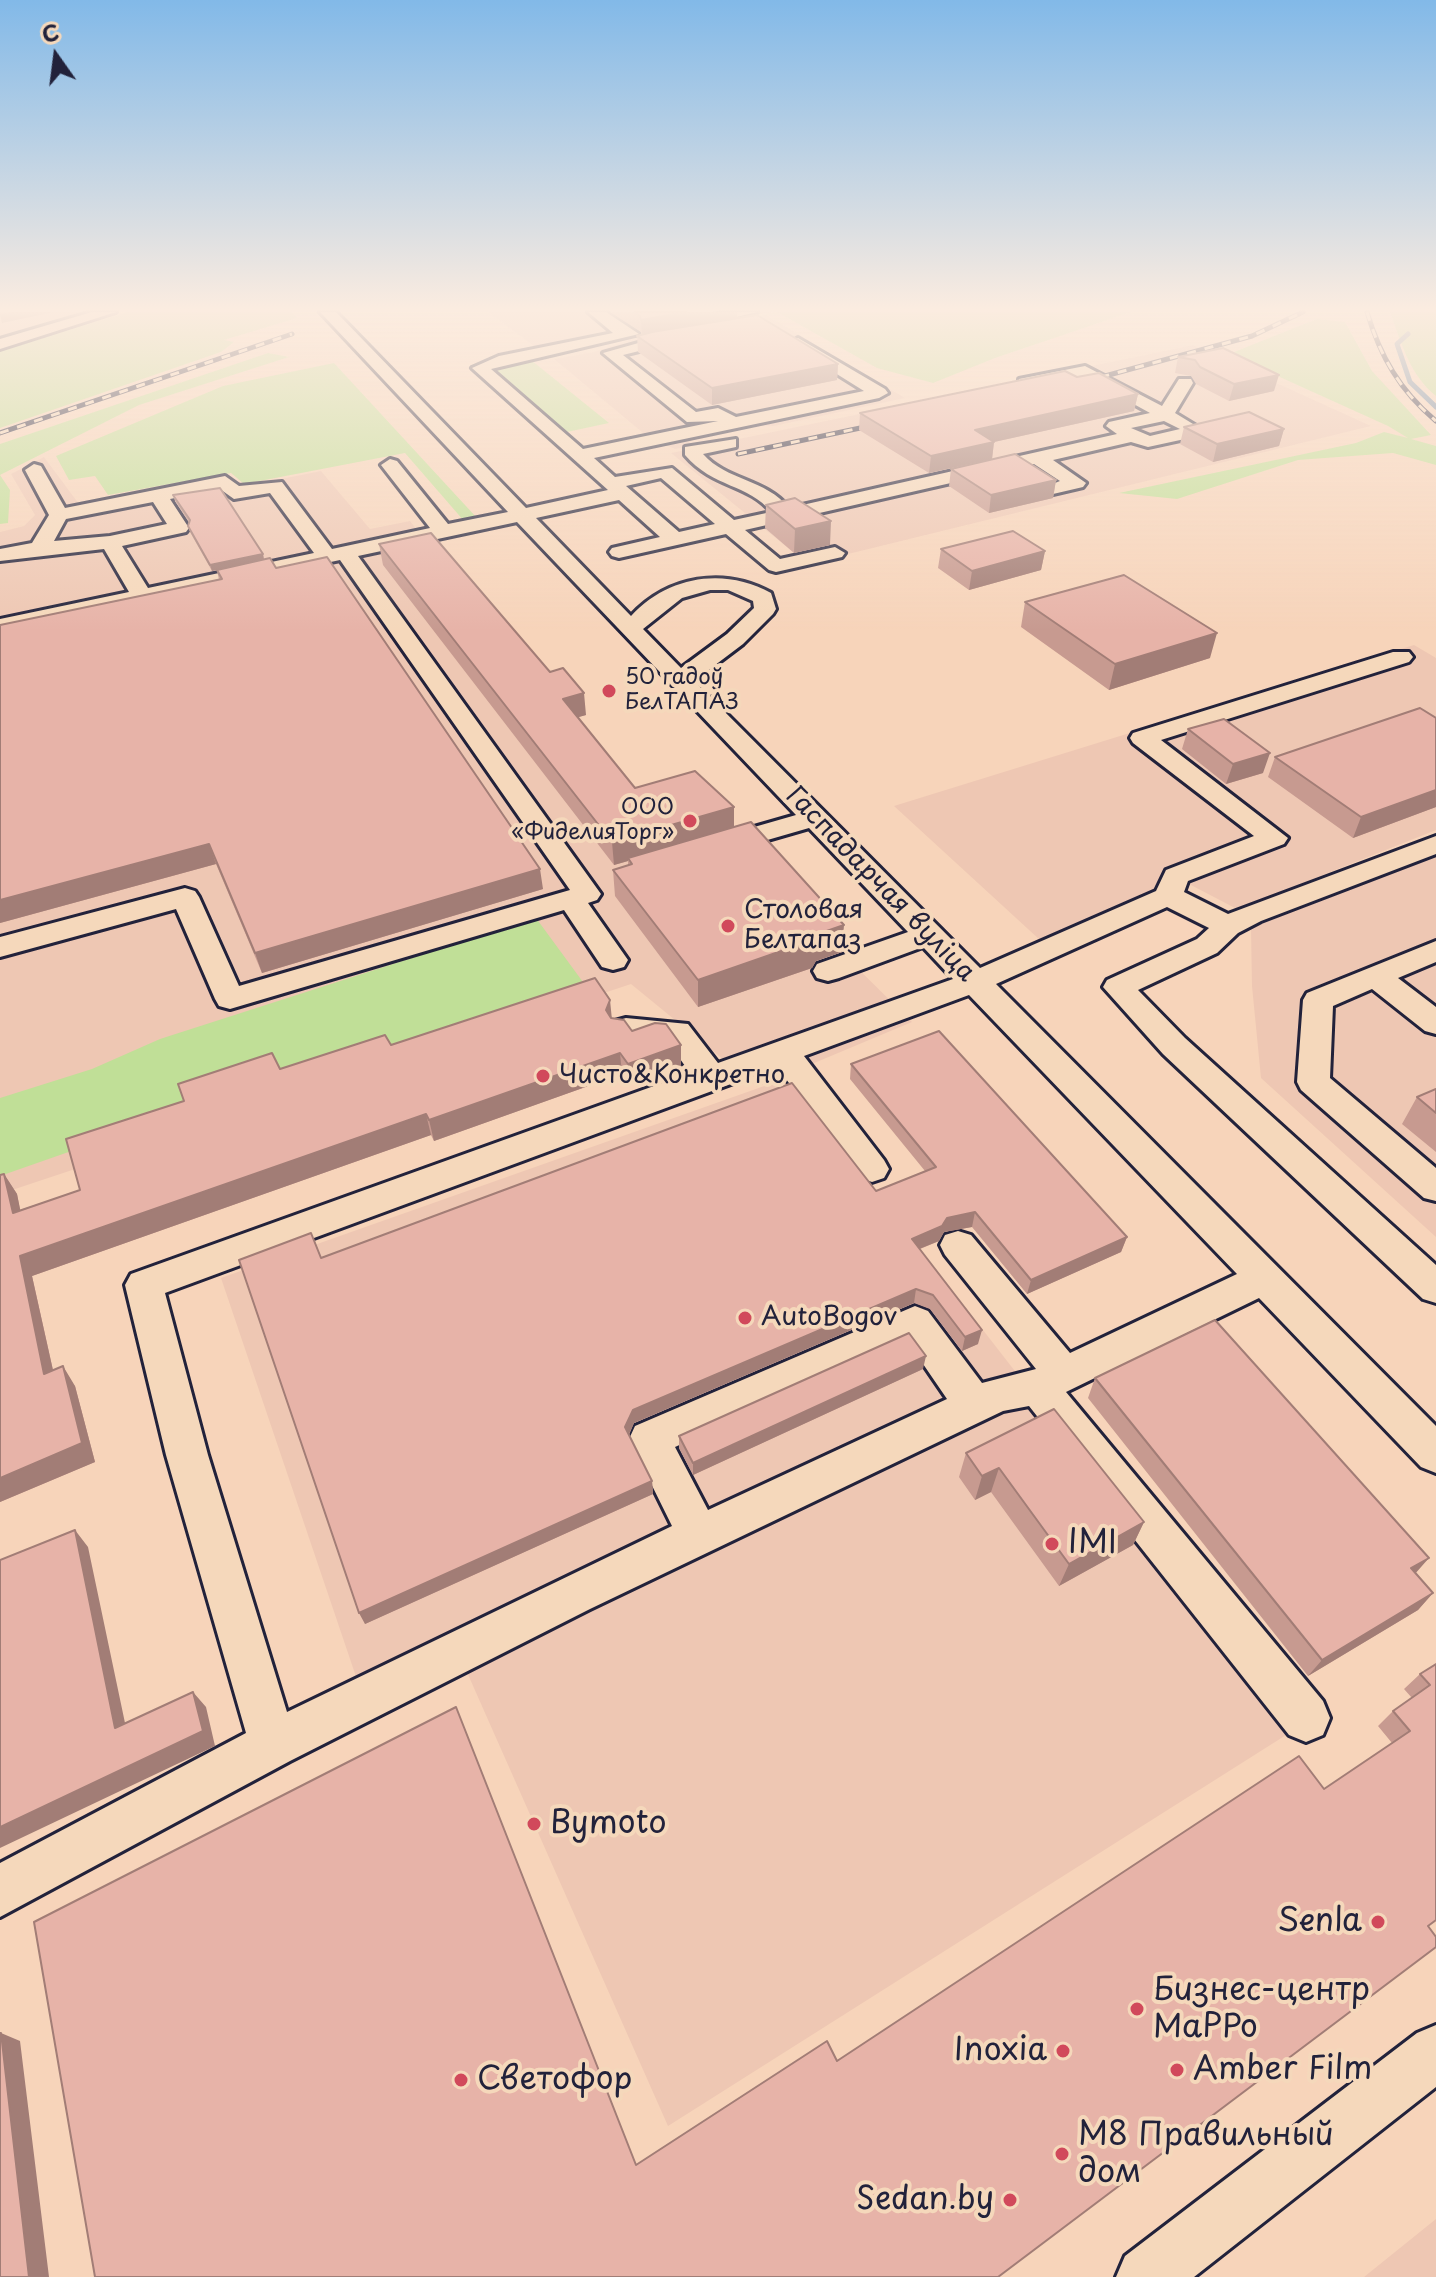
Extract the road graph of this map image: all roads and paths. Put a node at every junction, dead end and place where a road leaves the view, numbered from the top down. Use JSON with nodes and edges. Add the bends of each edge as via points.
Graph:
{"nodes":[{"id":1,"x":430,"y":418,"type":"edge"},
{"id":2,"x":538,"y":418,"type":"edge"},
{"id":3,"x":726,"y":418,"type":"edge"},
{"id":4,"x":761,"y":418,"type":"edge"},
{"id":5,"x":1150,"y":418,"type":"edge"},
{"id":6,"x":1172,"y":418,"type":"edge"},
{"id":7,"x":734,"y":424,"type":"junction"},
{"id":8,"x":767,"y":436,"type":"dead end"},
{"id":9,"x":1133,"y":436,"type":"junction"},
{"id":10,"x":581,"y":455,"type":"junction"},
{"id":11,"x":1038,"y":458,"type":"junction"},
{"id":12,"x":390,"y":465,"type":"dead end"},
{"id":13,"x":34,"y":470,"type":"dead end"},
{"id":14,"x":617,"y":488,"type":"junction"},
{"id":15,"x":1053,"y":488,"type":"edge"},
{"id":16,"x":159,"y":496,"type":"junction"},
{"id":17,"x":521,"y":514,"type":"junction"},
{"id":18,"x":59,"y":515,"type":"junction"},
{"id":19,"x":785,"y":516,"type":"junction"},
{"id":20,"x":729,"y":528,"type":"junction"},
{"id":21,"x":443,"y":531,"type":"junction"},
{"id":22,"x":676,"y":540,"type":"junction"},
{"id":23,"x":110,"y":542,"type":"junction"},
{"id":24,"x":39,"y":548,"type":"junction"},
{"id":25,"x":619,"y":552,"type":"dead end"},
{"id":26,"x":835,"y":553,"type":"dead end"},
{"id":27,"x":336,"y":554,"type":"junction"},
{"id":28,"x":0,"y":555,"type":"edge"},
{"id":29,"x":142,"y":595,"type":"junction"},
{"id":30,"x":0,"y":626,"type":"edge"},
{"id":31,"x":631,"y":629,"type":"junction"},
{"id":32,"x":1401,"y":657,"type":"dead end"},
{"id":33,"x":680,"y":680,"type":"junction"},
{"id":34,"x":814,"y":818,"type":"junction"},
{"id":35,"x":1436,"y":844,"type":"edge"},
{"id":36,"x":696,"y":853,"type":"edge"},
{"id":37,"x":610,"y":877,"type":"dead end"},
{"id":38,"x":576,"y":893,"type":"junction"},
{"id":39,"x":1168,"y":896,"type":"junction"},
{"id":40,"x":1228,"y":926,"type":"junction"},
{"id":41,"x":929,"y":935,"type":"junction"},
{"id":42,"x":0,"y":947,"type":"edge"},
{"id":43,"x":1436,"y":951,"type":"edge"},
{"id":44,"x":613,"y":960,"type":"dead end"},
{"id":45,"x":828,"y":971,"type":"dead end"},
{"id":46,"x":1375,"y":976,"type":"junction"},
{"id":47,"x":975,"y":982,"type":"junction"},
{"id":48,"x":1436,"y":1023,"type":"edge"},
{"id":49,"x":626,"y":1029,"type":"edge"},
{"id":50,"x":783,"y":1052,"type":"junction"},
{"id":51,"x":711,"y":1078,"type":"junction"},
{"id":52,"x":872,"y":1169,"type":"dead end"},
{"id":53,"x":1436,"y":1188,"type":"edge"},
{"id":54,"x":958,"y":1245,"type":"dead end"},
{"id":55,"x":1265,"y":1278,"type":"junction"},
{"id":56,"x":1436,"y":1288,"type":"edge"},
{"id":57,"x":1051,"y":1381,"type":"junction"},
{"id":58,"x":975,"y":1406,"type":"junction"},
{"id":59,"x":1436,"y":1454,"type":"edge"},
{"id":60,"x":699,"y":1535,"type":"junction"},
{"id":61,"x":1306,"y":1718,"type":"dead end"},
{"id":62,"x":273,"y":1744,"type":"junction"},
{"id":63,"x":0,"y":1891,"type":"edge"},
{"id":64,"x":1436,"y":2052,"type":"edge"},
{"id":65,"x":1146,"y":2277,"type":"edge"}],
"edges":[{"from":1,"to":17,"type":"street","name":"Гаспадарчая вуліца"},
{"from":2,"to":10,"type":"street"},
{"from":3,"to":7,"type":"street"},
{"from":4,"to":7,"type":"street"},
{"from":5,"to":9,"type":"street","via":[[1115,426]]},
{"from":6,"to":9,"type":"street","via":[[1189,427],[1188,433],[1148,442]]},
{"from":7,"to":10,"type":"street"},
{"from":8,"to":19,"type":"street","via":[[691,451],[723,481],[775,499]]},
{"from":9,"to":11,"type":"street"},
{"from":10,"to":14,"type":"street"},
{"from":11,"to":15,"type":"street","via":[[1076,483]]},
{"from":11,"to":19,"type":"street"},
{"from":12,"to":21,"type":"street"},
{"from":13,"to":18,"type":"street"},
{"from":14,"to":17,"type":"street"},
{"from":14,"to":20,"type":"street","via":[[665,472]]},
{"from":14,"to":22,"type":"street"},
{"from":16,"to":18,"type":"street"},
{"from":16,"to":23,"type":"street","via":[[179,528]]},
{"from":16,"to":27,"type":"street","via":[[220,475],[234,493],[275,486]]},
{"from":17,"to":21,"type":"street"},
{"from":17,"to":31,"type":"street","name":"Гаспадарчая вуліца"},
{"from":18,"to":24,"type":"street"},
{"from":19,"to":20,"type":"street"},
{"from":20,"to":22,"type":"street"},
{"from":20,"to":26,"type":"street","via":[[776,566]]},
{"from":21,"to":27,"type":"street"},
{"from":22,"to":25,"type":"street"},
{"from":23,"to":24,"type":"street"},
{"from":23,"to":29,"type":"street"},
{"from":24,"to":28,"type":"street"},
{"from":27,"to":29,"type":"street"},
{"from":27,"to":38,"type":"street"},
{"from":29,"to":30,"type":"street"},
{"from":31,"to":33,"type":"street","name":"Гаспадарчая вуліца"},
{"from":31,"to":33,"type":"street","via":[[660,600],[681,589],[732,585],[763,598],[765,609],[754,621]]},
{"from":32,"to":39,"type":"street","via":[[1142,738],[1274,838],[1176,876]]},
{"from":33,"to":34,"type":"street","name":"Гаспадарчая вуліца"},
{"from":34,"to":36,"type":"street"},
{"from":34,"to":41,"type":"street","name":"Гаспадарчая вуліца"},
{"from":35,"to":40,"type":"street"},
{"from":37,"to":38,"type":"street"},
{"from":38,"to":42,"type":"street","via":[[230,999],[185,897]]},
{"from":38,"to":44,"type":"street"},
{"from":39,"to":40,"type":"street"},
{"from":39,"to":47,"type":"street"},
{"from":40,"to":56,"type":"street","via":[[1207,946],[1118,987],[1174,1046]]},
{"from":41,"to":45,"type":"street"},
{"from":41,"to":47,"type":"street","name":"Гаспадарчая вуліца"},
{"from":43,"to":46,"type":"street"},
{"from":46,"to":48,"type":"street"},
{"from":46,"to":53,"type":"street","via":[[1318,1000],[1313,1082]]},
{"from":47,"to":50,"type":"street"},
{"from":47,"to":55,"type":"street","name":"Гаспадарчая вуліца"},
{"from":49,"to":51,"type":"street","via":[[677,1032]]},
{"from":50,"to":51,"type":"street"},
{"from":50,"to":52,"type":"street"},
{"from":51,"to":62,"type":"street","via":[[144,1285],[187,1455]]},
{"from":54,"to":57,"type":"street"},
{"from":55,"to":57,"type":"street"},
{"from":55,"to":59,"type":"street","name":"Гаспадарчая вуліца"},
{"from":57,"to":58,"type":"street"},
{"from":57,"to":61,"type":"street"},
{"from":58,"to":60,"type":"street"},
{"from":58,"to":60,"type":"street","via":[[915,1322],[649,1439]]},
{"from":60,"to":62,"type":"street"},
{"from":62,"to":63,"type":"street"},
{"from":64,"to":65,"type":"street"}]}
